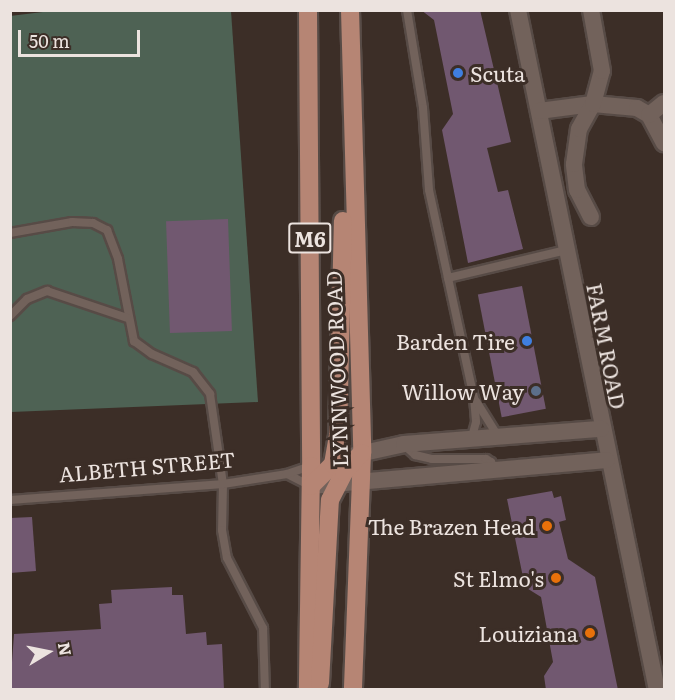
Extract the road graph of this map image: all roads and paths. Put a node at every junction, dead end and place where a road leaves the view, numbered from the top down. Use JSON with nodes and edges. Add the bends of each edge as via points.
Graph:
{"nodes":[{"id":1,"x":308,"y":10,"type":"edge"},
{"id":2,"x":350,"y":10,"type":"edge"},
{"id":3,"x":407,"y":10,"type":"edge"},
{"id":4,"x":518,"y":10,"type":"edge"},
{"id":5,"x":591,"y":10,"type":"edge"},
{"id":6,"x":664,"y":103,"type":"edge"},
{"id":7,"x":593,"y":104,"type":"junction"},
{"id":8,"x":538,"y":111,"type":"junction"},
{"id":9,"x":649,"y":115,"type":"junction"},
{"id":10,"x":352,"y":126,"type":"junction"},
{"id":11,"x":664,"y":143,"type":"edge"},
{"id":12,"x":591,"y":217,"type":"dead end"},
{"id":13,"x":10,"y":233,"type":"edge"},
{"id":14,"x":566,"y":250,"type":"junction"},
{"id":15,"x":448,"y":278,"type":"junction"},
{"id":16,"x":10,"y":316,"type":"edge"},
{"id":17,"x":127,"y":318,"type":"junction"},
{"id":18,"x":474,"y":398,"type":"junction"},
{"id":19,"x":601,"y":429,"type":"junction"},
{"id":20,"x":499,"y":439,"type":"junction"},
{"id":21,"x":471,"y":441,"type":"junction"},
{"id":22,"x":404,"y":444,"type":"junction"},
{"id":23,"x":362,"y":453,"type":"junction"},
{"id":24,"x":334,"y":460,"type":"junction"},
{"id":25,"x":607,"y":460,"type":"junction"},
{"id":26,"x":311,"y":466,"type":"junction"},
{"id":27,"x":494,"y":473,"type":"junction"},
{"id":28,"x":287,"y":474,"type":"junction"},
{"id":29,"x":362,"y":483,"type":"junction"},
{"id":30,"x":223,"y":484,"type":"junction"},
{"id":31,"x":336,"y":485,"type":"junction"},
{"id":32,"x":311,"y":486,"type":"junction"},
{"id":33,"x":10,"y":500,"type":"edge"},
{"id":34,"x":265,"y":690,"type":"edge"},
{"id":35,"x":308,"y":690,"type":"edge"},
{"id":36,"x":319,"y":690,"type":"edge"},
{"id":37,"x":353,"y":690,"type":"edge"},
{"id":38,"x":657,"y":690,"type":"edge"}],
"edges":[{"from":1,"to":26,"type":"main road","name":"LYNNWOOD ROAD","number":"M6"},
{"from":2,"to":10,"type":"main road","name":"LYNNWOOD ROAD","number":"M6"},
{"from":3,"to":15,"type":"lane","via":[[423,108],[429,190]]},
{"from":4,"to":8,"type":"street","name":"FARM ROAD"},
{"from":5,"to":7,"type":"street","via":[[602,71]]},
{"from":6,"to":9,"type":"street"},
{"from":7,"to":8,"type":"street"},
{"from":7,"to":9,"type":"street","via":[[628,106]]},
{"from":7,"to":12,"type":"street","via":[[579,129],[574,164],[578,190]]},
{"from":8,"to":14,"type":"street","name":"FARM ROAD"},
{"from":9,"to":11,"type":"street"},
{"from":10,"to":23,"type":"main road","name":"LYNNWOOD ROAD","number":"M6"},
{"from":10,"to":24,"type":"main road","via":[[342,240]]},
{"from":13,"to":17,"type":"lane","via":[[72,222],[93,223],[107,230],[117,259]]},
{"from":14,"to":15,"type":"lane"},
{"from":14,"to":19,"type":"street","name":"FARM ROAD"},
{"from":15,"to":18,"type":"lane"},
{"from":16,"to":17,"type":"lane","via":[[27,299],[47,291]]},
{"from":17,"to":30,"type":"lane","via":[[138,346],[193,372],[205,386],[214,404]]},
{"from":18,"to":20,"type":"lane"},
{"from":18,"to":21,"type":"lane","via":[[476,422]]},
{"from":19,"to":20,"type":"street","name":"ALBETH STREET"},
{"from":19,"to":25,"type":"street","name":"FARM ROAD"},
{"from":20,"to":21,"type":"street","name":"ALBETH STREET"},
{"from":21,"to":22,"type":"street","name":"ALBETH STREET"},
{"from":22,"to":23,"type":"street","name":"ALBETH STREET"},
{"from":22,"to":27,"type":"lane","via":[[415,455],[432,459],[486,459]]},
{"from":23,"to":24,"type":"street","name":"ALBETH STREET"},
{"from":23,"to":29,"type":"main road","name":"LYNNWOOD ROAD","number":"M6"},
{"from":23,"to":31,"type":"main road"},
{"from":24,"to":26,"type":"street","name":"ALBETH STREET"},
{"from":24,"to":32,"type":"main road"},
{"from":25,"to":27,"type":"street"},
{"from":25,"to":38,"type":"street","name":"FARM ROAD"},
{"from":26,"to":28,"type":"lane","name":"ALBETH STREET"},
{"from":26,"to":32,"type":"main road","name":"LYNNWOOD ROAD","number":"M6"},
{"from":27,"to":29,"type":"street"},
{"from":28,"to":30,"type":"lane","name":"ALBETH STREET"},
{"from":28,"to":32,"type":"lane"},
{"from":29,"to":31,"type":"street"},
{"from":29,"to":37,"type":"main road","name":"LYNNWOOD ROAD","number":"M6"},
{"from":30,"to":33,"type":"lane","name":"ALBETH STREET"},
{"from":30,"to":34,"type":"lane","via":[[222,530],[227,558],[263,628]]},
{"from":31,"to":32,"type":"street"},
{"from":31,"to":36,"type":"main road","via":[[327,516]]},
{"from":32,"to":35,"type":"main road","name":"LYNNWOOD ROAD","number":"M6"}]}
